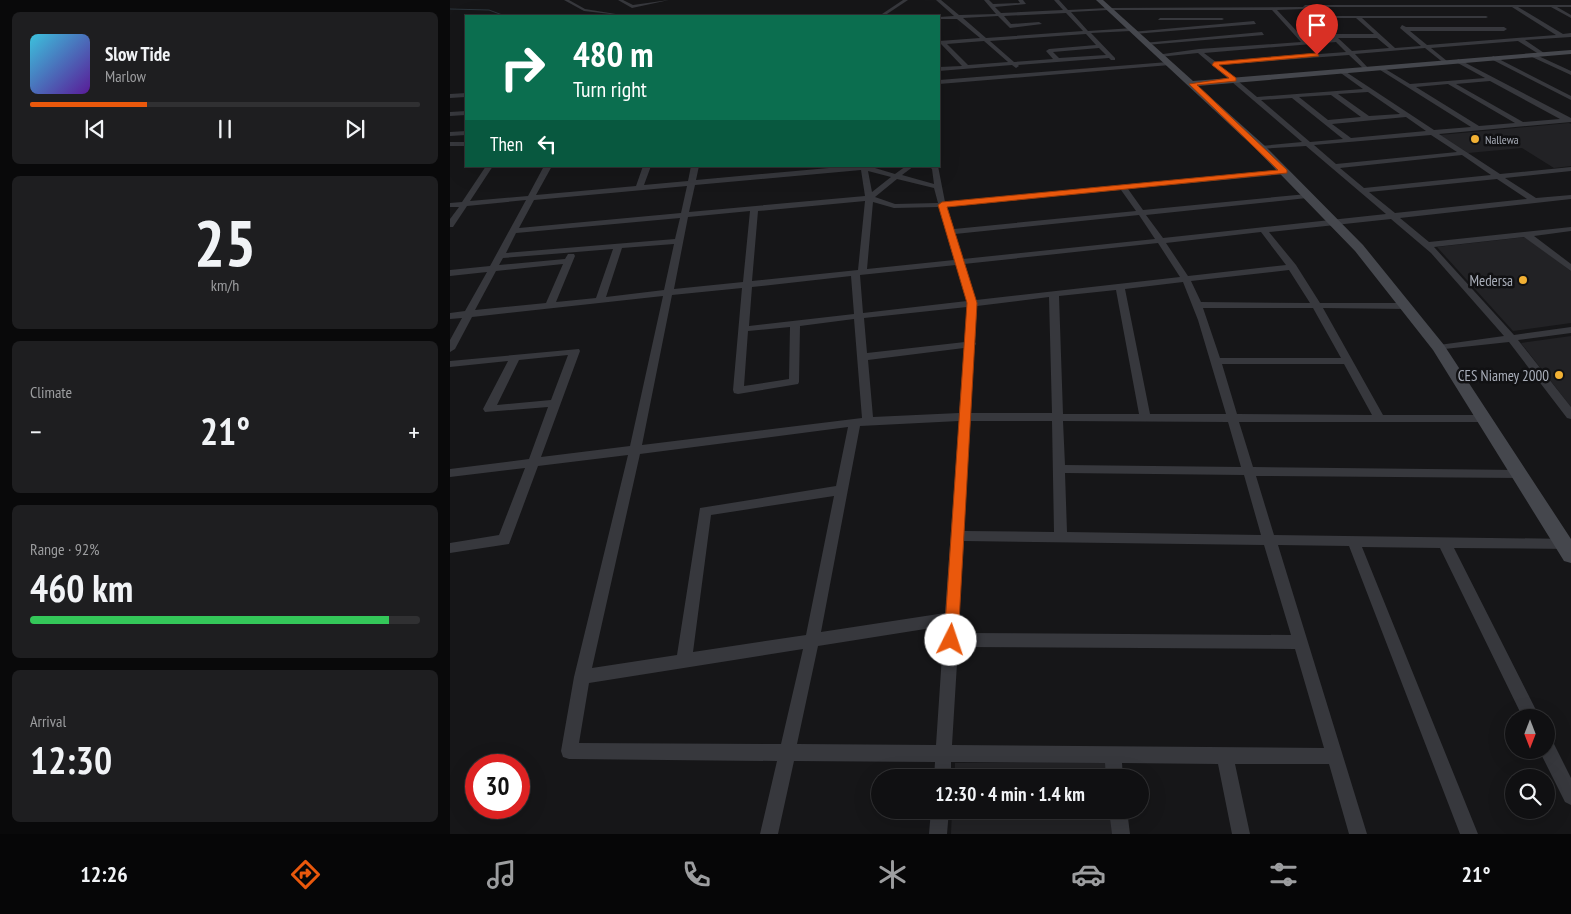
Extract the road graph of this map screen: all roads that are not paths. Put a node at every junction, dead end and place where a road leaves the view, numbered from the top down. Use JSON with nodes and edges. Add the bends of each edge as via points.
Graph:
{"nodes":[{"id":1,"x":566,"y":0,"type":"edge"},
{"id":2,"x":620,"y":0,"type":"edge"},
{"id":3,"x":667,"y":0,"type":"edge"},
{"id":4,"x":906,"y":0,"type":"edge"},
{"id":5,"x":938,"y":0,"type":"edge"},
{"id":6,"x":986,"y":0,"type":"edge"},
{"id":7,"x":1020,"y":0,"type":"edge"},
{"id":8,"x":1056,"y":0,"type":"edge"},
{"id":9,"x":1099,"y":0,"type":"edge"},
{"id":10,"x":1192,"y":0,"type":"edge"},
{"id":11,"x":1299,"y":0,"type":"edge"},
{"id":12,"x":1369,"y":0,"type":"edge"},
{"id":13,"x":1460,"y":0,"type":"edge"},
{"id":14,"x":1541,"y":0,"type":"edge"},
{"id":15,"x":991,"y":6,"type":"junction"},
{"id":16,"x":1346,"y":6,"type":"junction"},
{"id":17,"x":1376,"y":6,"type":"junction"},
{"id":18,"x":1469,"y":6,"type":"junction"},
{"id":19,"x":1512,"y":6,"type":"junction"},
{"id":20,"x":1552,"y":6,"type":"junction"},
{"id":21,"x":1571,"y":6,"type":"edge"},
{"id":22,"x":1306,"y":7,"type":"junction"},
{"id":23,"x":1108,"y":8,"type":"junction"},
{"id":24,"x":1148,"y":8,"type":"junction"},
{"id":25,"x":1196,"y":8,"type":"junction"},
{"id":26,"x":1243,"y":8,"type":"junction"},
{"id":27,"x":1273,"y":8,"type":"junction"},
{"id":28,"x":1067,"y":11,"type":"junction"},
{"id":29,"x":1247,"y":13,"type":"dead end"},
{"id":30,"x":1031,"y":14,"type":"junction"},
{"id":31,"x":619,"y":15,"type":"edge"},
{"id":32,"x":883,"y":15,"type":"edge"},
{"id":33,"x":1000,"y":16,"type":"junction"},
{"id":34,"x":1315,"y":17,"type":"junction"},
{"id":35,"x":1357,"y":17,"type":"junction"},
{"id":36,"x":1390,"y":17,"type":"junction"},
{"id":37,"x":1486,"y":17,"type":"junction"},
{"id":38,"x":1571,"y":17,"type":"edge"},
{"id":39,"x":940,"y":18,"type":"edge"},
{"id":40,"x":961,"y":18,"type":"junction"},
{"id":41,"x":1160,"y":19,"type":"junction"},
{"id":42,"x":1254,"y":23,"type":"junction"},
{"id":43,"x":1171,"y":29,"type":"junction"},
{"id":44,"x":1404,"y":29,"type":"junction"},
{"id":45,"x":1504,"y":29,"type":"junction"},
{"id":46,"x":1132,"y":30,"type":"junction"},
{"id":47,"x":1087,"y":32,"type":"junction"},
{"id":48,"x":1262,"y":34,"type":"junction"},
{"id":49,"x":1571,"y":35,"type":"edge"},
{"id":50,"x":1379,"y":36,"type":"junction"},
{"id":51,"x":1562,"y":36,"type":"junction"},
{"id":52,"x":1336,"y":38,"type":"junction"},
{"id":53,"x":986,"y":39,"type":"junction"},
{"id":54,"x":1520,"y":39,"type":"junction"},
{"id":55,"x":940,"y":42,"type":"edge"},
{"id":56,"x":1146,"y":43,"type":"junction"},
{"id":57,"x":1305,"y":43,"type":"junction"},
{"id":58,"x":1100,"y":46,"type":"junction"},
{"id":59,"x":1270,"y":46,"type":"junction"},
{"id":60,"x":1426,"y":47,"type":"junction"},
{"id":61,"x":1394,"y":50,"type":"junction"},
{"id":62,"x":1199,"y":51,"type":"junction"},
{"id":63,"x":1350,"y":52,"type":"junction"},
{"id":64,"x":1571,"y":52,"type":"edge"},
{"id":65,"x":1159,"y":54,"type":"junction"},
{"id":66,"x":1538,"y":55,"type":"junction"},
{"id":67,"x":1109,"y":56,"type":"junction"},
{"id":68,"x":1493,"y":58,"type":"junction"},
{"id":69,"x":1058,"y":60,"type":"junction"},
{"id":70,"x":1458,"y":61,"type":"junction"},
{"id":71,"x":1445,"y":62,"type":"junction"},
{"id":72,"x":1014,"y":63,"type":"junction"},
{"id":73,"x":1168,"y":64,"type":"junction"},
{"id":74,"x":1214,"y":64,"type":"junction"},
{"id":75,"x":967,"y":67,"type":"junction"},
{"id":76,"x":1121,"y":68,"type":"junction"},
{"id":77,"x":1380,"y":68,"type":"junction"},
{"id":78,"x":940,"y":69,"type":"edge"},
{"id":79,"x":1366,"y":69,"type":"junction"},
{"id":80,"x":1341,"y":71,"type":"junction"},
{"id":81,"x":1571,"y":73,"type":"edge"},
{"id":82,"x":1027,"y":75,"type":"junction"},
{"id":83,"x":1491,"y":79,"type":"junction"},
{"id":84,"x":1234,"y":80,"type":"junction"},
{"id":85,"x":940,"y":82,"type":"edge"},
{"id":86,"x":1450,"y":83,"type":"junction"},
{"id":87,"x":1192,"y":84,"type":"junction"},
{"id":88,"x":1410,"y":86,"type":"junction"},
{"id":89,"x":1369,"y":90,"type":"junction"},
{"id":90,"x":1332,"y":93,"type":"junction"},
{"id":91,"x":465,"y":95,"type":"edge"},
{"id":92,"x":450,"y":96,"type":"edge"},
{"id":93,"x":1293,"y":96,"type":"junction"},
{"id":94,"x":1571,"y":98,"type":"edge"},
{"id":95,"x":1256,"y":99,"type":"junction"},
{"id":96,"x":463,"y":113,"type":"edge"},
{"id":97,"x":450,"y":114,"type":"edge"},
{"id":98,"x":1408,"y":115,"type":"junction"},
{"id":99,"x":1368,"y":119,"type":"junction"},
{"id":100,"x":1570,"y":121,"type":"edge"},
{"id":101,"x":1327,"y":122,"type":"junction"},
{"id":102,"x":1522,"y":125,"type":"junction"},
{"id":103,"x":1478,"y":129,"type":"junction"},
{"id":104,"x":465,"y":133,"type":"edge"},
{"id":105,"x":1433,"y":133,"type":"junction"},
{"id":106,"x":450,"y":134,"type":"edge"},
{"id":107,"x":1349,"y":140,"type":"junction"},
{"id":108,"x":465,"y":144,"type":"edge"},
{"id":109,"x":1309,"y":144,"type":"junction"},
{"id":110,"x":451,"y":145,"type":"edge"},
{"id":111,"x":1261,"y":148,"type":"junction"},
{"id":112,"x":1464,"y":153,"type":"junction"},
{"id":113,"x":1334,"y":166,"type":"junction"},
{"id":114,"x":489,"y":167,"type":"edge"},
{"id":115,"x":547,"y":167,"type":"edge"},
{"id":116,"x":647,"y":167,"type":"edge"},
{"id":117,"x":695,"y":167,"type":"edge"},
{"id":118,"x":865,"y":167,"type":"edge"},
{"id":119,"x":910,"y":167,"type":"edge"},
{"id":120,"x":934,"y":167,"type":"edge"},
{"id":121,"x":1571,"y":169,"type":"edge"},
{"id":122,"x":1284,"y":172,"type":"junction"},
{"id":123,"x":1498,"y":176,"type":"junction"},
{"id":124,"x":895,"y":177,"type":"junction"},
{"id":125,"x":691,"y":184,"type":"junction"},
{"id":126,"x":938,"y":187,"type":"junction"},
{"id":127,"x":1124,"y":187,"type":"junction"},
{"id":128,"x":639,"y":188,"type":"junction"},
{"id":129,"x":1362,"y":190,"type":"junction"},
{"id":130,"x":1307,"y":196,"type":"junction"},
{"id":131,"x":532,"y":197,"type":"junction"},
{"id":132,"x":1571,"y":197,"type":"edge"},
{"id":133,"x":869,"y":198,"type":"junction"},
{"id":134,"x":1535,"y":201,"type":"junction"},
{"id":135,"x":465,"y":203,"type":"junction"},
{"id":136,"x":450,"y":204,"type":"edge"},
{"id":137,"x":942,"y":205,"type":"junction"},
{"id":138,"x":754,"y":208,"type":"junction"},
{"id":139,"x":1141,"y":212,"type":"junction"},
{"id":140,"x":684,"y":215,"type":"junction"},
{"id":141,"x":1393,"y":216,"type":"junction"},
{"id":142,"x":1332,"y":222,"type":"junction"},
{"id":143,"x":450,"y":225,"type":"edge"},
{"id":144,"x":1263,"y":229,"type":"junction"},
{"id":145,"x":1571,"y":229,"type":"edge"},
{"id":146,"x":513,"y":231,"type":"junction"},
{"id":147,"x":950,"y":232,"type":"junction"},
{"id":148,"x":1526,"y":234,"type":"junction"},
{"id":149,"x":1160,"y":240,"type":"junction"},
{"id":150,"x":678,"y":241,"type":"junction"},
{"id":151,"x":1427,"y":245,"type":"junction"},
{"id":152,"x":618,"y":246,"type":"junction"},
{"id":153,"x":574,"y":250,"type":"junction"},
{"id":154,"x":500,"y":256,"type":"junction"},
{"id":155,"x":569,"y":261,"type":"junction"},
{"id":156,"x":960,"y":261,"type":"junction"},
{"id":157,"x":1293,"y":267,"type":"junction"},
{"id":158,"x":1571,"y":268,"type":"edge"},
{"id":159,"x":493,"y":269,"type":"junction"},
{"id":160,"x":859,"y":272,"type":"junction"},
{"id":161,"x":450,"y":273,"type":"edge"},
{"id":162,"x":1186,"y":279,"type":"junction"},
{"id":163,"x":748,"y":284,"type":"junction"},
{"id":164,"x":1120,"y":287,"type":"junction"},
{"id":165,"x":668,"y":293,"type":"junction"},
{"id":166,"x":1054,"y":294,"type":"junction"},
{"id":167,"x":600,"y":300,"type":"junction"},
{"id":168,"x":972,"y":303,"type":"junction"},
{"id":169,"x":1197,"y":305,"type":"junction"},
{"id":170,"x":550,"y":306,"type":"junction"},
{"id":171,"x":1317,"y":306,"type":"junction"},
{"id":172,"x":1407,"y":306,"type":"junction"},
{"id":173,"x":469,"y":314,"type":"junction"},
{"id":174,"x":450,"y":316,"type":"edge"},
{"id":175,"x":859,"y":316,"type":"junction"},
{"id":176,"x":795,"y":323,"type":"junction"},
{"id":177,"x":744,"y":329,"type":"junction"},
{"id":178,"x":1571,"y":330,"type":"edge"},
{"id":179,"x":1511,"y":338,"type":"junction"},
{"id":180,"x":970,"y":344,"type":"junction"},
{"id":181,"x":1439,"y":348,"type":"junction"},
{"id":182,"x":450,"y":349,"type":"edge"},
{"id":183,"x":862,"y":357,"type":"junction"},
{"id":184,"x":515,"y":358,"type":"junction"},
{"id":185,"x":1215,"y":361,"type":"junction"},
{"id":186,"x":1347,"y":361,"type":"junction"},
{"id":187,"x":450,"y":364,"type":"edge"},
{"id":188,"x":556,"y":403,"type":"junction"},
{"id":189,"x":1571,"y":415,"type":"edge"},
{"id":190,"x":966,"y":417,"type":"junction"},
{"id":191,"x":1058,"y":418,"type":"junction"},
{"id":192,"x":1145,"y":418,"type":"junction"},
{"id":193,"x":1232,"y":419,"type":"junction"},
{"id":194,"x":1380,"y":419,"type":"junction"},
{"id":195,"x":1484,"y":419,"type":"junction"},
{"id":196,"x":861,"y":422,"type":"junction"},
{"id":197,"x":635,"y":450,"type":"junction"},
{"id":198,"x":532,"y":463,"type":"junction"},
{"id":199,"x":1059,"y":469,"type":"junction"},
{"id":200,"x":1248,"y":471,"type":"junction"},
{"id":201,"x":450,"y":472,"type":"edge"},
{"id":202,"x":1520,"y":474,"type":"junction"},
{"id":203,"x":841,"y":490,"type":"junction"},
{"id":204,"x":958,"y":536,"type":"junction"},
{"id":205,"x":1061,"y":538,"type":"junction"},
{"id":206,"x":1269,"y":541,"type":"junction"},
{"id":207,"x":1354,"y":542,"type":"junction"},
{"id":208,"x":1445,"y":544,"type":"junction"},
{"id":209,"x":450,"y":548,"type":"edge"},
{"id":210,"x":1569,"y":548,"type":"edge"},
{"id":211,"x":953,"y":618,"type":"junction"},
{"id":212,"x":812,"y":640,"type":"junction"},
{"id":213,"x":951,"y":640,"type":"junction"},
{"id":214,"x":1300,"y":642,"type":"junction"},
{"id":215,"x":684,"y":661,"type":"junction"},
{"id":216,"x":582,"y":678,"type":"junction"},
{"id":217,"x":1528,"y":709,"type":"edge"},
{"id":218,"x":788,"y":752,"type":"junction"},
{"id":219,"x":944,"y":754,"type":"junction"},
{"id":220,"x":1113,"y":755,"type":"junction"},
{"id":221,"x":1225,"y":755,"type":"junction"},
{"id":222,"x":1335,"y":756,"type":"junction"},
{"id":223,"x":1552,"y":759,"type":"edge"},
{"id":224,"x":943,"y":769,"type":"edge"},
{"id":225,"x":1114,"y":769,"type":"edge"},
{"id":226,"x":1571,"y":796,"type":"edge"},
{"id":227,"x":939,"y":819,"type":"edge"},
{"id":228,"x":1119,"y":819,"type":"edge"},
{"id":229,"x":769,"y":834,"type":"edge"},
{"id":230,"x":938,"y":834,"type":"edge"},
{"id":231,"x":1121,"y":834,"type":"edge"},
{"id":232,"x":1241,"y":834,"type":"edge"},
{"id":233,"x":1358,"y":834,"type":"edge"},
{"id":234,"x":1469,"y":834,"type":"edge"}],
"edges":[{"from":1,"to":31,"type":"street","via":[[584,10]]},
{"from":2,"to":3,"type":"street","via":[[632,7]]},
{"from":4,"to":32,"type":"street"},
{"from":5,"to":40,"type":"street"},
{"from":6,"to":15,"type":"street"},
{"from":7,"to":15,"type":"street","via":[[1024,4]]},
{"from":8,"to":28,"type":"street"},
{"from":9,"to":23,"type":"street"},
{"from":10,"to":25,"type":"street"},
{"from":11,"to":22,"type":"street"},
{"from":12,"to":17,"type":"street"},
{"from":13,"to":18,"type":"street"},
{"from":14,"to":20,"type":"street"},
{"from":15,"to":33,"type":"street"},
{"from":16,"to":17,"type":"street"},
{"from":16,"to":22,"type":"street"},
{"from":16,"to":35,"type":"street"},
{"from":17,"to":18,"type":"street"},
{"from":17,"to":36,"type":"street"},
{"from":18,"to":19,"type":"street"},
{"from":18,"to":37,"type":"street"},
{"from":19,"to":20,"type":"street"},
{"from":19,"to":51,"type":"street"},
{"from":20,"to":21,"type":"street"},
{"from":20,"to":38,"type":"street"},
{"from":22,"to":27,"type":"street"},
{"from":22,"to":34,"type":"street"},
{"from":23,"to":24,"type":"street"},
{"from":23,"to":28,"type":"street"},
{"from":23,"to":46,"type":"street"},
{"from":24,"to":25,"type":"street"},
{"from":24,"to":41,"type":"street"},
{"from":25,"to":26,"type":"street"},
{"from":26,"to":27,"type":"street"},
{"from":26,"to":29,"type":"street"},
{"from":27,"to":57,"type":"street"},
{"from":28,"to":30,"type":"street"},
{"from":28,"to":47,"type":"street"},
{"from":30,"to":33,"type":"street"},
{"from":30,"to":33,"type":"street","via":[[1039,24],[1010,26]]},
{"from":33,"to":40,"type":"street"},
{"from":34,"to":35,"type":"street"},
{"from":34,"to":52,"type":"street"},
{"from":35,"to":36,"type":"street"},
{"from":35,"to":50,"type":"street"},
{"from":36,"to":37,"type":"street"},
{"from":36,"to":44,"type":"street"},
{"from":37,"to":45,"type":"street"},
{"from":39,"to":40,"type":"street"},
{"from":40,"to":53,"type":"street"},
{"from":41,"to":42,"type":"street","via":[[1251,19]]},
{"from":41,"to":43,"type":"street"},
{"from":42,"to":43,"type":"street"},
{"from":42,"to":48,"type":"street"},
{"from":43,"to":46,"type":"street"},
{"from":44,"to":45,"type":"street"},
{"from":44,"to":60,"type":"street"},
{"from":45,"to":54,"type":"street"},
{"from":46,"to":47,"type":"street"},
{"from":46,"to":56,"type":"street"},
{"from":47,"to":53,"type":"street"},
{"from":47,"to":58,"type":"street"},
{"from":48,"to":56,"type":"street"},
{"from":48,"to":59,"type":"street"},
{"from":49,"to":51,"type":"street"},
{"from":50,"to":52,"type":"street"},
{"from":50,"to":61,"type":"street"},
{"from":51,"to":54,"type":"street"},
{"from":52,"to":57,"type":"street"},
{"from":52,"to":63,"type":"street"},
{"from":53,"to":55,"type":"street"},
{"from":53,"to":72,"type":"street"},
{"from":54,"to":60,"type":"street"},
{"from":54,"to":66,"type":"street"},
{"from":55,"to":75,"type":"street"},
{"from":56,"to":65,"type":"street"},
{"from":57,"to":59,"type":"street"},
{"from":58,"to":67,"type":"street"},
{"from":58,"to":69,"type":"street","via":[[1049,51]]},
{"from":59,"to":62,"type":"street"},
{"from":60,"to":61,"type":"street"},
{"from":60,"to":71,"type":"street"},
{"from":61,"to":63,"type":"street"},
{"from":62,"to":65,"type":"street"},
{"from":62,"to":74,"type":"street"},
{"from":63,"to":74,"type":"street"},
{"from":63,"to":79,"type":"street"},
{"from":64,"to":66,"type":"street"},
{"from":65,"to":73,"type":"street"},
{"from":66,"to":68,"type":"street"},
{"from":66,"to":81,"type":"street"},
{"from":67,"to":69,"type":"street"},
{"from":67,"to":76,"type":"street"},
{"from":68,"to":70,"type":"street"},
{"from":68,"to":94,"type":"street"},
{"from":69,"to":72,"type":"street"},
{"from":70,"to":71,"type":"street"},
{"from":70,"to":83,"type":"street"},
{"from":71,"to":77,"type":"street"},
{"from":72,"to":75,"type":"street"},
{"from":72,"to":82,"type":"street"},
{"from":73,"to":76,"type":"street"},
{"from":73,"to":87,"type":"street"},
{"from":74,"to":84,"type":"street"},
{"from":75,"to":78,"type":"street"},
{"from":76,"to":82,"type":"street"},
{"from":77,"to":79,"type":"street"},
{"from":77,"to":88,"type":"street"},
{"from":79,"to":80,"type":"street"},
{"from":80,"to":84,"type":"street"},
{"from":80,"to":89,"type":"street"},
{"from":82,"to":85,"type":"street"},
{"from":83,"to":86,"type":"street"},
{"from":83,"to":100,"type":"street"},
{"from":84,"to":87,"type":"street"},
{"from":84,"to":95,"type":"street"},
{"from":86,"to":88,"type":"street"},
{"from":86,"to":102,"type":"street"},
{"from":87,"to":111,"type":"street"},
{"from":88,"to":103,"type":"street"},
{"from":89,"to":90,"type":"street"},
{"from":89,"to":98,"type":"street"},
{"from":90,"to":93,"type":"street"},
{"from":90,"to":99,"type":"street"},
{"from":91,"to":92,"type":"street"},
{"from":93,"to":95,"type":"street"},
{"from":93,"to":101,"type":"street"},
{"from":95,"to":109,"type":"street"},
{"from":96,"to":97,"type":"street"},
{"from":98,"to":99,"type":"street"},
{"from":98,"to":105,"type":"street"},
{"from":99,"to":101,"type":"street"},
{"from":100,"to":102,"type":"street"},
{"from":101,"to":107,"type":"street"},
{"from":102,"to":103,"type":"street"},
{"from":103,"to":105,"type":"street"},
{"from":104,"to":106,"type":"street"},
{"from":105,"to":107,"type":"street"},
{"from":105,"to":112,"type":"street"},
{"from":107,"to":109,"type":"street"},
{"from":108,"to":110,"type":"street"},
{"from":109,"to":111,"type":"street"},
{"from":109,"to":113,"type":"street"},
{"from":111,"to":122,"type":"street"},
{"from":112,"to":113,"type":"street"},
{"from":112,"to":123,"type":"street"},
{"from":113,"to":129,"type":"street"},
{"from":114,"to":135,"type":"street"},
{"from":115,"to":131,"type":"street"},
{"from":116,"to":128,"type":"street"},
{"from":117,"to":125,"type":"street"},
{"from":118,"to":124,"type":"street"},
{"from":118,"to":125,"type":"street"},
{"from":118,"to":133,"type":"street"},
{"from":119,"to":124,"type":"street"},
{"from":120,"to":126,"type":"street"},
{"from":121,"to":123,"type":"street"},
{"from":122,"to":127,"type":"street"},
{"from":122,"to":130,"type":"street"},
{"from":123,"to":129,"type":"street"},
{"from":123,"to":134,"type":"street"},
{"from":124,"to":126,"type":"street"},
{"from":124,"to":133,"type":"street"},
{"from":125,"to":128,"type":"street"},
{"from":125,"to":140,"type":"street"},
{"from":126,"to":137,"type":"street"},
{"from":127,"to":137,"type":"street"},
{"from":127,"to":139,"type":"street"},
{"from":128,"to":131,"type":"street"},
{"from":129,"to":141,"type":"street"},
{"from":130,"to":139,"type":"street"},
{"from":130,"to":142,"type":"street"},
{"from":131,"to":135,"type":"street"},
{"from":131,"to":146,"type":"street"},
{"from":132,"to":134,"type":"street"},
{"from":133,"to":137,"type":"street","via":[[894,206]]},
{"from":133,"to":138,"type":"street"},
{"from":133,"to":160,"type":"street"},
{"from":134,"to":141,"type":"street"},
{"from":135,"to":136,"type":"street"},
{"from":135,"to":143,"type":"street"},
{"from":137,"to":147,"type":"street"},
{"from":138,"to":140,"type":"street"},
{"from":138,"to":163,"type":"street"},
{"from":139,"to":147,"type":"street"},
{"from":139,"to":149,"type":"street"},
{"from":140,"to":146,"type":"street"},
{"from":140,"to":150,"type":"street"},
{"from":141,"to":142,"type":"street"},
{"from":141,"to":151,"type":"street"},
{"from":142,"to":144,"type":"street"},
{"from":142,"to":172,"type":"street","via":[[1360,248]]},
{"from":144,"to":149,"type":"street"},
{"from":144,"to":157,"type":"street"},
{"from":145,"to":148,"type":"street"},
{"from":146,"to":154,"type":"street"},
{"from":147,"to":156,"type":"street"},
{"from":148,"to":151,"type":"street"},
{"from":148,"to":158,"type":"street"},
{"from":149,"to":156,"type":"street"},
{"from":149,"to":162,"type":"street"},
{"from":150,"to":152,"type":"street"},
{"from":150,"to":165,"type":"street"},
{"from":151,"to":179,"type":"street"},
{"from":152,"to":153,"type":"street"},
{"from":152,"to":167,"type":"street"},
{"from":153,"to":154,"type":"street"},
{"from":153,"to":155,"type":"street"},
{"from":154,"to":159,"type":"street"},
{"from":155,"to":159,"type":"street"},
{"from":155,"to":170,"type":"street"},
{"from":156,"to":160,"type":"street"},
{"from":156,"to":168,"type":"street"},
{"from":157,"to":162,"type":"street"},
{"from":157,"to":171,"type":"street"},
{"from":159,"to":161,"type":"street"},
{"from":159,"to":173,"type":"street"},
{"from":160,"to":163,"type":"street"},
{"from":160,"to":175,"type":"street"},
{"from":162,"to":164,"type":"street"},
{"from":162,"to":169,"type":"street"},
{"from":163,"to":165,"type":"street"},
{"from":163,"to":177,"type":"street"},
{"from":164,"to":166,"type":"street"},
{"from":164,"to":192,"type":"street"},
{"from":165,"to":167,"type":"street"},
{"from":165,"to":197,"type":"street"},
{"from":166,"to":168,"type":"street"},
{"from":166,"to":191,"type":"street"},
{"from":167,"to":170,"type":"street"},
{"from":168,"to":175,"type":"street"},
{"from":168,"to":180,"type":"street"},
{"from":169,"to":171,"type":"street"},
{"from":169,"to":185,"type":"street"},
{"from":170,"to":173,"type":"street"},
{"from":171,"to":172,"type":"street"},
{"from":171,"to":186,"type":"street"},
{"from":172,"to":181,"type":"street"},
{"from":173,"to":174,"type":"street"},
{"from":173,"to":182,"type":"street"},
{"from":175,"to":176,"type":"street"},
{"from":175,"to":183,"type":"street"},
{"from":176,"to":177,"type":"street"},
{"from":176,"to":177,"type":"street","via":[[794,382],[738,390]]},
{"from":178,"to":179,"type":"street"},
{"from":179,"to":181,"type":"street"},
{"from":179,"to":189,"type":"street"},
{"from":180,"to":183,"type":"street"},
{"from":180,"to":190,"type":"street"},
{"from":181,"to":195,"type":"street"},
{"from":183,"to":196,"type":"street"},
{"from":184,"to":187,"type":"street"},
{"from":184,"to":188,"type":"street","via":[[575,351]]},
{"from":184,"to":188,"type":"street","via":[[489,410]]},
{"from":185,"to":186,"type":"street"},
{"from":185,"to":193,"type":"street"},
{"from":186,"to":194,"type":"street"},
{"from":188,"to":198,"type":"street"},
{"from":190,"to":191,"type":"street"},
{"from":190,"to":196,"type":"street"},
{"from":190,"to":204,"type":"street"},
{"from":191,"to":192,"type":"street"},
{"from":191,"to":199,"type":"street"},
{"from":192,"to":193,"type":"street"},
{"from":193,"to":194,"type":"street"},
{"from":193,"to":200,"type":"street"},
{"from":194,"to":195,"type":"street"},
{"from":195,"to":202,"type":"street"},
{"from":196,"to":197,"type":"street"},
{"from":196,"to":203,"type":"street"},
{"from":197,"to":198,"type":"street"},
{"from":197,"to":216,"type":"street"},
{"from":198,"to":201,"type":"street"},
{"from":198,"to":209,"type":"street","via":[[504,540]]},
{"from":199,"to":200,"type":"street"},
{"from":199,"to":205,"type":"street"},
{"from":200,"to":202,"type":"street"},
{"from":200,"to":206,"type":"street"},
{"from":202,"to":210,"type":"street"},
{"from":203,"to":212,"type":"street"},
{"from":203,"to":215,"type":"street","via":[[706,511]]},
{"from":204,"to":205,"type":"street"},
{"from":204,"to":211,"type":"street"},
{"from":205,"to":206,"type":"street"},
{"from":206,"to":207,"type":"street"},
{"from":206,"to":214,"type":"street"},
{"from":207,"to":208,"type":"street"},
{"from":207,"to":234,"type":"street"},
{"from":208,"to":210,"type":"street"},
{"from":208,"to":217,"type":"street"},
{"from":211,"to":212,"type":"street"},
{"from":211,"to":213,"type":"street"},
{"from":212,"to":215,"type":"street"},
{"from":212,"to":218,"type":"street"},
{"from":213,"to":214,"type":"street"},
{"from":213,"to":219,"type":"street"},
{"from":214,"to":222,"type":"street"},
{"from":215,"to":216,"type":"street"},
{"from":216,"to":218,"type":"street","via":[[569,751]]},
{"from":218,"to":219,"type":"street"},
{"from":218,"to":229,"type":"street"},
{"from":219,"to":220,"type":"street"},
{"from":219,"to":224,"type":"street"},
{"from":220,"to":221,"type":"street"},
{"from":220,"to":225,"type":"street"},
{"from":221,"to":222,"type":"street"},
{"from":221,"to":232,"type":"street"},
{"from":222,"to":233,"type":"street"},
{"from":223,"to":226,"type":"street"},
{"from":227,"to":230,"type":"street"},
{"from":228,"to":231,"type":"street"}]}
